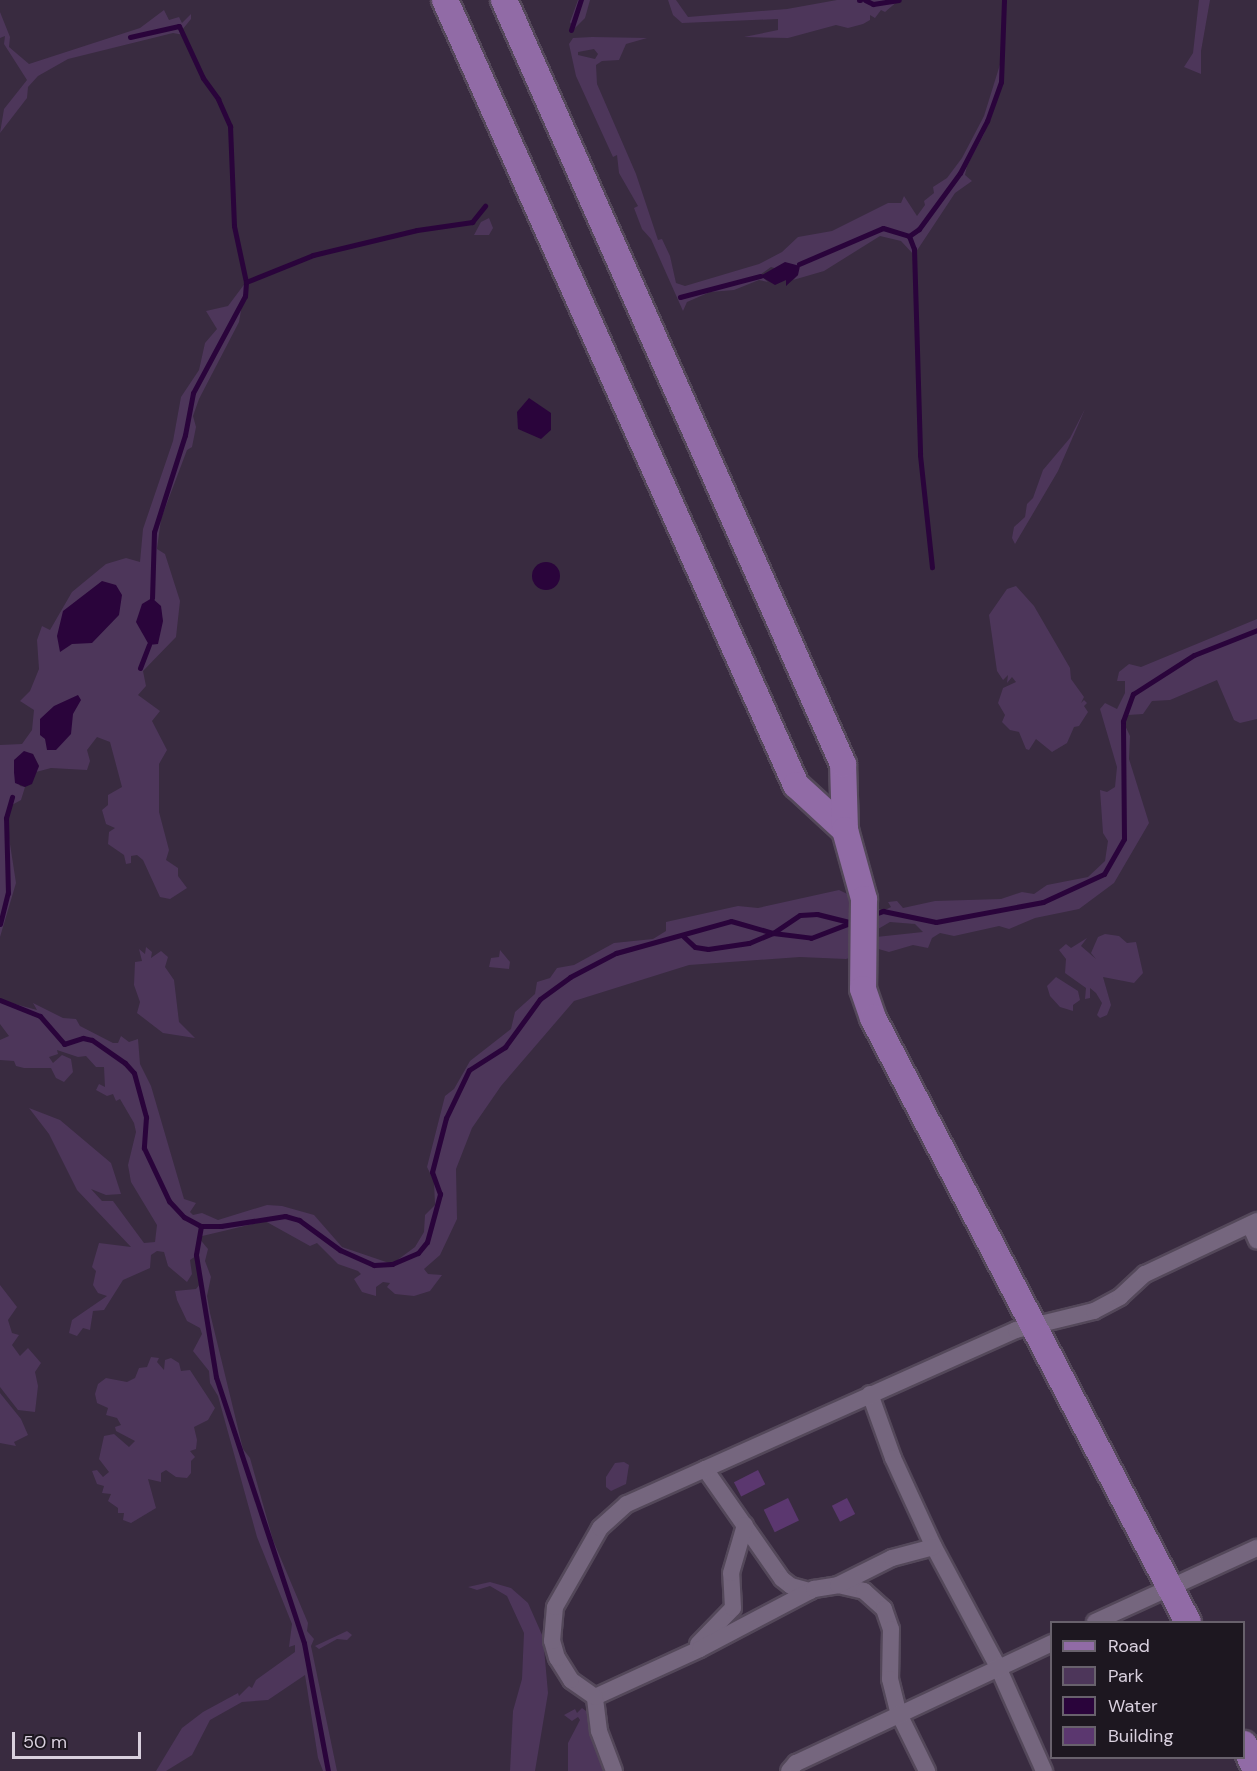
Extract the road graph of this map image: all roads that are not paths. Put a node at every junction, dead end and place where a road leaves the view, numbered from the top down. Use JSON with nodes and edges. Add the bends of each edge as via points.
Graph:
{"nodes":[{"id":1,"x":445,"y":0,"type":"edge"},
{"id":2,"x":504,"y":0,"type":"edge"},
{"id":3,"x":845,"y":830,"type":"junction"},
{"id":4,"x":1253,"y":1223,"type":"edge"},
{"id":5,"x":1257,"y":1241,"type":"edge"},
{"id":6,"x":1035,"y":1327,"type":"junction"},
{"id":7,"x":870,"y":1394,"type":"junction"},
{"id":8,"x":705,"y":1469,"type":"junction"},
{"id":9,"x":745,"y":1524,"type":"junction"},
{"id":10,"x":933,"y":1547,"type":"junction"},
{"id":11,"x":1257,"y":1548,"type":"edge"},
{"id":12,"x":838,"y":1585,"type":"junction"},
{"id":13,"x":1172,"y":1587,"type":"junction"},
{"id":14,"x":810,"y":1591,"type":"junction"},
{"id":15,"x":1099,"y":1621,"type":"edge"},
{"id":16,"x":1187,"y":1621,"type":"edge"},
{"id":17,"x":1050,"y":1644,"type":"edge"},
{"id":18,"x":686,"y":1656,"type":"junction"},
{"id":19,"x":998,"y":1667,"type":"junction"},
{"id":20,"x":595,"y":1697,"type":"junction"},
{"id":21,"x":899,"y":1714,"type":"junction"},
{"id":22,"x":1245,"y":1746,"type":"edge"},
{"id":23,"x":614,"y":1771,"type":"edge"},
{"id":24,"x":789,"y":1771,"type":"edge"},
{"id":25,"x":927,"y":1771,"type":"edge"},
{"id":26,"x":1044,"y":1771,"type":"edge"},
{"id":27,"x":1256,"y":1771,"type":"edge"}],
"edges":[{"from":1,"to":3,"type":"main road","via":[[796,785]]},
{"from":2,"to":3,"type":"main road","via":[[843,764]]},
{"from":3,"to":6,"type":"main road","via":[[864,899],[863,989],[873,1018]]},
{"from":4,"to":5,"type":"street"},
{"from":4,"to":6,"type":"street","via":[[1145,1274],[1120,1298],[1094,1311]]},
{"from":6,"to":7,"type":"street","via":[[1016,1330]]},
{"from":6,"to":13,"type":"main road"},
{"from":7,"to":8,"type":"street"},
{"from":7,"to":10,"type":"street","via":[[889,1449]]},
{"from":8,"to":9,"type":"street"},
{"from":8,"to":20,"type":"street","via":[[627,1504],[600,1528],[555,1607],[552,1641],[556,1658],[571,1680]]},
{"from":9,"to":14,"type":"street","via":[[783,1579],[791,1586]]},
{"from":9,"to":18,"type":"street","via":[[730,1573],[733,1608]]},
{"from":10,"to":12,"type":"street","via":[[892,1558]]},
{"from":10,"to":19,"type":"street"},
{"from":11,"to":13,"type":"street"},
{"from":12,"to":14,"type":"street"},
{"from":12,"to":21,"type":"street","via":[[864,1591],[884,1609],[891,1629],[890,1679]]},
{"from":13,"to":15,"type":"street"},
{"from":13,"to":16,"type":"main road"},
{"from":14,"to":18,"type":"street"},
{"from":17,"to":19,"type":"street"},
{"from":18,"to":20,"type":"street"},
{"from":19,"to":21,"type":"street"},
{"from":19,"to":26,"type":"street"},
{"from":20,"to":23,"type":"street","via":[[599,1731]]},
{"from":21,"to":24,"type":"street"},
{"from":21,"to":25,"type":"street"},
{"from":22,"to":27,"type":"main road"}]}
